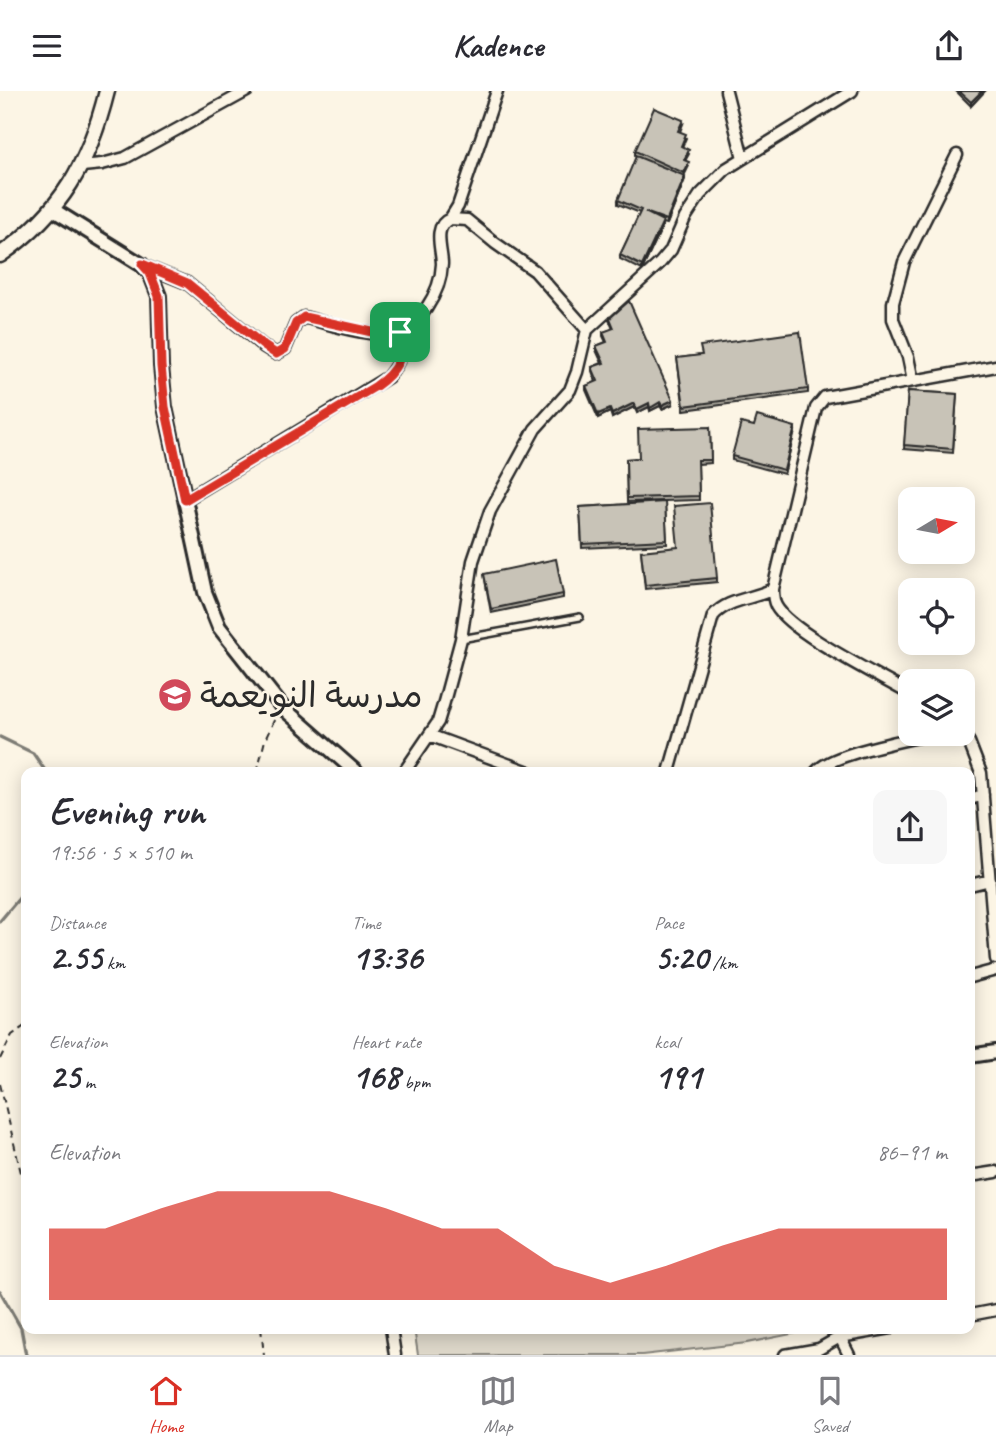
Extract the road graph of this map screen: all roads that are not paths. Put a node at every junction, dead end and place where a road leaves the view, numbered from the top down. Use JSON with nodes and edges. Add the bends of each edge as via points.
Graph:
{"nodes":[{"id":1,"x":107,"y":91,"type":"edge"},
{"id":2,"x":247,"y":91,"type":"edge"},
{"id":3,"x":497,"y":91,"type":"edge"},
{"id":4,"x":726,"y":91,"type":"edge"},
{"id":5,"x":852,"y":91,"type":"edge"},
{"id":6,"x":957,"y":155,"type":"dead end"},
{"id":7,"x":743,"y":157,"type":"junction"},
{"id":8,"x":82,"y":166,"type":"junction"},
{"id":9,"x":52,"y":209,"type":"junction"},
{"id":10,"x":450,"y":219,"type":"junction"},
{"id":11,"x":0,"y":255,"type":"edge"},
{"id":12,"x":142,"y":264,"type":"junction"},
{"id":13,"x":587,"y":330,"type":"junction"},
{"id":14,"x":400,"y":332,"type":"junction"},
{"id":15,"x":996,"y":366,"type":"edge"},
{"id":16,"x":913,"y":381,"type":"junction"},
{"id":17,"x":185,"y":500,"type":"junction"},
{"id":18,"x":773,"y":589,"type":"junction"},
{"id":19,"x":580,"y":617,"type":"dead end"},
{"id":20,"x":461,"y":639,"type":"junction"},
{"id":21,"x":898,"y":687,"type":"edge"},
{"id":22,"x":429,"y":735,"type":"junction"},
{"id":23,"x":898,"y":742,"type":"edge"},
{"id":24,"x":971,"y":746,"type":"edge"},
{"id":25,"x":350,"y":767,"type":"edge"},
{"id":26,"x":407,"y":767,"type":"edge"},
{"id":27,"x":515,"y":767,"type":"edge"},
{"id":28,"x":670,"y":767,"type":"edge"},
{"id":29,"x":822,"y":767,"type":"edge"},
{"id":30,"x":983,"y":796,"type":"junction"},
{"id":31,"x":975,"y":798,"type":"edge"},
{"id":32,"x":990,"y":880,"type":"junction"},
{"id":33,"x":975,"y":884,"type":"edge"},
{"id":34,"x":996,"y":959,"type":"edge"},
{"id":35,"x":996,"y":970,"type":"edge"},
{"id":36,"x":975,"y":976,"type":"edge"},
{"id":37,"x":996,"y":1052,"type":"edge"},
{"id":38,"x":975,"y":1055,"type":"edge"},
{"id":39,"x":996,"y":1172,"type":"edge"},
{"id":40,"x":975,"y":1175,"type":"edge"},
{"id":41,"x":996,"y":1310,"type":"edge"},
{"id":42,"x":975,"y":1314,"type":"edge"},
{"id":43,"x":392,"y":1334,"type":"edge"},
{"id":44,"x":839,"y":1334,"type":"edge"},
{"id":45,"x":840,"y":1334,"type":"edge"},
{"id":46,"x":395,"y":1355,"type":"edge"},
{"id":47,"x":785,"y":1355,"type":"edge"},
{"id":48,"x":849,"y":1355,"type":"edge"}],
"edges":[{"from":1,"to":8,"type":"main road"},
{"from":2,"to":8,"type":"street","via":[[125,158]]},
{"from":3,"to":10,"type":"street"},
{"from":4,"to":7,"type":"street"},
{"from":5,"to":7,"type":"street"},
{"from":6,"to":16,"type":"street","via":[[904,263],[893,303],[893,319]]},
{"from":7,"to":13,"type":"street","via":[[700,195],[660,263]]},
{"from":8,"to":9,"type":"main road"},
{"from":9,"to":11,"type":"main road"},
{"from":9,"to":12,"type":"street"},
{"from":10,"to":13,"type":"street","via":[[467,220],[535,271]]},
{"from":10,"to":14,"type":"street","via":[[441,227],[442,264],[432,297],[415,321]]},
{"from":12,"to":14,"type":"street","via":[[187,283],[276,354],[285,349],[296,323],[304,317],[381,334]]},
{"from":12,"to":17,"type":"street","via":[[159,296],[165,407]]},
{"from":13,"to":20,"type":"street","via":[[570,390],[535,429],[490,511],[473,561]]},
{"from":14,"to":17,"type":"street","via":[[402,353],[388,377]]},
{"from":15,"to":16,"type":"street"},
{"from":16,"to":18,"type":"street","via":[[825,397],[816,408]]},
{"from":17,"to":25,"type":"street","via":[[205,592],[219,627],[282,707]]},
{"from":18,"to":21,"type":"street","via":[[776,606],[788,620]]},
{"from":18,"to":28,"type":"street","via":[[725,605],[713,616]]},
{"from":19,"to":20,"type":"lane"},
{"from":20,"to":22,"type":"street","via":[[438,722]]},
{"from":22,"to":26,"type":"street"},
{"from":22,"to":27,"type":"street"},
{"from":23,"to":29,"type":"street","via":[[841,757]]},
{"from":24,"to":30,"type":"street","via":[[981,773]]},
{"from":30,"to":31,"type":"street"},
{"from":30,"to":32,"type":"street"},
{"from":32,"to":33,"type":"street"},
{"from":32,"to":34,"type":"street"},
{"from":35,"to":36,"type":"street"},
{"from":37,"to":38,"type":"street"},
{"from":39,"to":40,"type":"street"},
{"from":41,"to":42,"type":"street"},
{"from":43,"to":46,"type":"street"},
{"from":44,"to":47,"type":"street","via":[[819,1349]]},
{"from":45,"to":48,"type":"street"}]}
